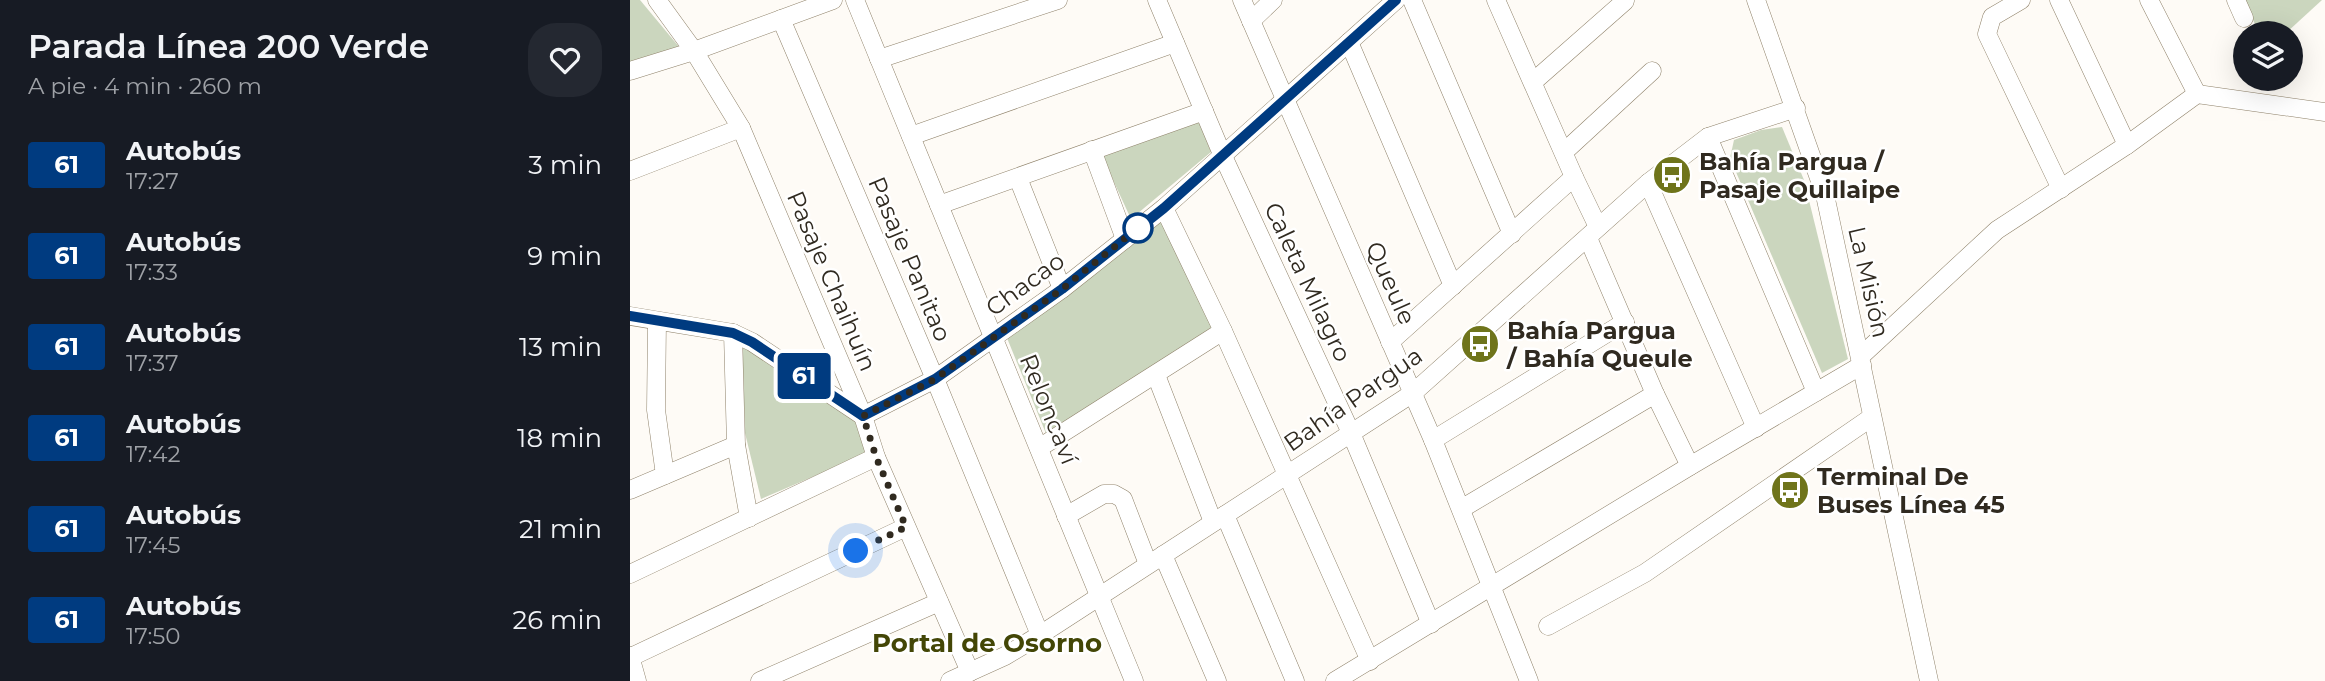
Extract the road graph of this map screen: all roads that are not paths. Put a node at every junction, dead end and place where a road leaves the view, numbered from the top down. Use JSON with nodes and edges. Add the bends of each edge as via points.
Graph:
{"nodes":[{"id":1,"x":657,"y":0,"type":"edge"},
{"id":2,"x":832,"y":0,"type":"edge"},
{"id":3,"x":855,"y":0,"type":"edge"},
{"id":4,"x":1058,"y":0,"type":"edge"},
{"id":5,"x":1157,"y":0,"type":"edge"},
{"id":6,"x":1242,"y":0,"type":"edge"},
{"id":7,"x":1273,"y":0,"type":"edge"},
{"id":8,"x":1396,"y":0,"type":"edge"},
{"id":9,"x":1412,"y":0,"type":"edge"},
{"id":10,"x":1756,"y":0,"type":"edge"},
{"id":11,"x":2021,"y":0,"type":"edge"},
{"id":12,"x":2059,"y":0,"type":"edge"},
{"id":13,"x":2149,"y":0,"type":"edge"},
{"id":14,"x":2236,"y":0,"type":"edge"},
{"id":15,"x":1625,"y":1,"type":"edge"},
{"id":16,"x":1503,"y":3,"type":"edge"},
{"id":17,"x":2244,"y":18,"type":"dead end"},
{"id":18,"x":781,"y":19,"type":"junction"},
{"id":19,"x":1251,"y":21,"type":"junction"},
{"id":20,"x":1349,"y":42,"type":"junction"},
{"id":21,"x":1175,"y":43,"type":"junction"},
{"id":22,"x":694,"y":51,"type":"junction"},
{"id":23,"x":880,"y":60,"type":"junction"},
{"id":24,"x":630,"y":71,"type":"edge"},
{"id":25,"x":1652,"y":71,"type":"dead end"},
{"id":26,"x":1532,"y":82,"type":"junction"},
{"id":27,"x":2197,"y":94,"type":"junction"},
{"id":28,"x":1284,"y":99,"type":"junction"},
{"id":29,"x":1796,"y":108,"type":"junction"},
{"id":30,"x":1205,"y":111,"type":"junction"},
{"id":31,"x":2325,"y":112,"type":"edge"},
{"id":32,"x":741,"y":128,"type":"junction"},
{"id":33,"x":911,"y":136,"type":"junction"},
{"id":34,"x":1708,"y":137,"type":"junction"},
{"id":35,"x":2127,"y":145,"type":"junction"},
{"id":36,"x":1092,"y":150,"type":"junction"},
{"id":37,"x":1564,"y":152,"type":"junction"},
{"id":38,"x":1222,"y":154,"type":"junction"},
{"id":39,"x":630,"y":170,"type":"edge"},
{"id":40,"x":1574,"y":177,"type":"junction"},
{"id":41,"x":1018,"y":178,"type":"junction"},
{"id":42,"x":1648,"y":183,"type":"junction"},
{"id":43,"x":2061,"y":188,"type":"junction"},
{"id":44,"x":939,"y":205,"type":"junction"},
{"id":45,"x":1164,"y":208,"type":"junction"},
{"id":46,"x":1593,"y":233,"type":"junction"},
{"id":47,"x":1512,"y":234,"type":"junction"},
{"id":48,"x":1125,"y":239,"type":"junction"},
{"id":49,"x":1453,"y":286,"type":"junction"},
{"id":50,"x":1062,"y":289,"type":"junction"},
{"id":51,"x":630,"y":316,"type":"edge"},
{"id":52,"x":657,"y":321,"type":"junction"},
{"id":53,"x":1625,"y":322,"type":"junction"},
{"id":54,"x":1223,"y":331,"type":"junction"},
{"id":55,"x":733,"y":333,"type":"junction"},
{"id":56,"x":993,"y":337,"type":"junction"},
{"id":57,"x":1390,"y":342,"type":"junction"},
{"id":58,"x":1861,"y":361,"type":"junction"},
{"id":59,"x":1156,"y":375,"type":"junction"},
{"id":60,"x":935,"y":379,"type":"junction"},
{"id":61,"x":1816,"y":392,"type":"junction"},
{"id":62,"x":1413,"y":393,"type":"junction"},
{"id":63,"x":1655,"y":394,"type":"junction"},
{"id":64,"x":863,"y":416,"type":"junction"},
{"id":65,"x":1872,"y":417,"type":"junction"},
{"id":66,"x":1756,"y":428,"type":"junction"},
{"id":67,"x":1350,"y":433,"type":"junction"},
{"id":68,"x":1433,"y":440,"type":"junction"},
{"id":69,"x":736,"y":445,"type":"junction"},
{"id":70,"x":1039,"y":448,"type":"junction"},
{"id":71,"x":876,"y":457,"type":"junction"},
{"id":72,"x":1690,"y":466,"type":"junction"},
{"id":73,"x":665,"y":475,"type":"junction"},
{"id":74,"x":1287,"y":475,"type":"junction"},
{"id":75,"x":630,"y":490,"type":"edge"},
{"id":76,"x":1461,"y":509,"type":"junction"},
{"id":77,"x":1066,"y":516,"type":"junction"},
{"id":78,"x":749,"y":518,"type":"junction"},
{"id":79,"x":1219,"y":518,"type":"junction"},
{"id":80,"x":906,"y":527,"type":"junction"},
{"id":81,"x":1155,"y":559,"type":"junction"},
{"id":82,"x":630,"y":574,"type":"edge"},
{"id":83,"x":1493,"y":587,"type":"junction"},
{"id":84,"x":1099,"y":596,"type":"junction"},
{"id":85,"x":939,"y":602,"type":"junction"},
{"id":86,"x":1431,"y":624,"type":"junction"},
{"id":87,"x":1548,"y":626,"type":"dead end"},
{"id":88,"x":1040,"y":635,"type":"junction"},
{"id":89,"x":630,"y":656,"type":"edge"},
{"id":90,"x":1370,"y":661,"type":"junction"},
{"id":91,"x":959,"y":678,"type":"edge"},
{"id":92,"x":637,"y":681,"type":"edge"},
{"id":93,"x":760,"y":681,"type":"edge"},
{"id":94,"x":1134,"y":681,"type":"edge"},
{"id":95,"x":1217,"y":681,"type":"edge"},
{"id":96,"x":1295,"y":681,"type":"edge"},
{"id":97,"x":1335,"y":681,"type":"edge"},
{"id":98,"x":1528,"y":681,"type":"edge"},
{"id":99,"x":1929,"y":681,"type":"edge"}],
"edges":[{"from":1,"to":22,"type":"street","name":"Pasaje Chaihuín"},
{"from":2,"to":18,"type":"street"},
{"from":3,"to":23,"type":"street","name":"Reloncaví"},
{"from":4,"to":23,"type":"street"},
{"from":5,"to":21,"type":"street","name":"Caleta Milagro"},
{"from":6,"to":19,"type":"street","name":"Queule"},
{"from":7,"to":19,"type":"street"},
{"from":8,"to":20,"type":"street","name":"Chacao"},
{"from":9,"to":47,"type":"street"},
{"from":10,"to":29,"type":"street","name":"La Misión"},
{"from":11,"to":43,"type":"street","via":[[1992,17],[1987,34]]},
{"from":12,"to":35,"type":"street"},
{"from":13,"to":27,"type":"street"},
{"from":14,"to":17,"type":"street"},
{"from":15,"to":26,"type":"street"},
{"from":16,"to":26,"type":"street"},
{"from":18,"to":22,"type":"street"},
{"from":18,"to":60,"type":"street","name":"Pasaje Panitao"},
{"from":19,"to":28,"type":"street","name":"Queule"},
{"from":20,"to":28,"type":"street","name":"Chacao"},
{"from":20,"to":49,"type":"street"},
{"from":21,"to":30,"type":"street","name":"Caleta Milagro"},
{"from":21,"to":33,"type":"street"},
{"from":22,"to":24,"type":"street"},
{"from":22,"to":32,"type":"street","name":"Pasaje Chaihuín"},
{"from":23,"to":33,"type":"street","name":"Reloncaví"},
{"from":25,"to":37,"type":"street"},
{"from":26,"to":37,"type":"street"},
{"from":27,"to":31,"type":"street"},
{"from":27,"to":35,"type":"street"},
{"from":28,"to":38,"type":"street","name":"Chacao"},
{"from":28,"to":57,"type":"street","name":"Queule"},
{"from":29,"to":34,"type":"street","name":"Bahía Pargua"},
{"from":29,"to":58,"type":"street","name":"La Misión","via":[[1825,195]]},
{"from":30,"to":36,"type":"street"},
{"from":30,"to":38,"type":"street","name":"Caleta Milagro"},
{"from":32,"to":39,"type":"street"},
{"from":32,"to":64,"type":"street","name":"Pasaje Chaihuín"},
{"from":33,"to":44,"type":"street","name":"Reloncaví"},
{"from":34,"to":42,"type":"street","name":"Bahía Pargua"},
{"from":34,"to":61,"type":"street"},
{"from":35,"to":43,"type":"street"},
{"from":36,"to":41,"type":"street"},
{"from":36,"to":48,"type":"street"},
{"from":37,"to":40,"type":"street"},
{"from":38,"to":45,"type":"street","name":"Chacao"},
{"from":38,"to":67,"type":"street","name":"Caleta Milagro"},
{"from":40,"to":46,"type":"street"},
{"from":40,"to":47,"type":"street"},
{"from":41,"to":44,"type":"street"},
{"from":41,"to":50,"type":"street"},
{"from":42,"to":46,"type":"street","name":"Bahía Pargua"},
{"from":42,"to":66,"type":"street"},
{"from":43,"to":58,"type":"street","via":[[1997,230]]},
{"from":44,"to":56,"type":"street","name":"Reloncaví"},
{"from":45,"to":48,"type":"street","name":"Chacao"},
{"from":45,"to":54,"type":"street"},
{"from":46,"to":53,"type":"street"},
{"from":46,"to":62,"type":"street","name":"Bahía Pargua"},
{"from":47,"to":49,"type":"street"},
{"from":48,"to":50,"type":"street","name":"Chacao"},
{"from":49,"to":57,"type":"street"},
{"from":50,"to":56,"type":"street","name":"Chacao"},
{"from":51,"to":52,"type":"street"},
{"from":52,"to":55,"type":"street"},
{"from":52,"to":73,"type":"street","via":[[656,410]]},
{"from":53,"to":63,"type":"street"},
{"from":53,"to":68,"type":"street"},
{"from":54,"to":59,"type":"street"},
{"from":54,"to":74,"type":"street"},
{"from":55,"to":64,"type":"street"},
{"from":55,"to":69,"type":"street"},
{"from":56,"to":60,"type":"street","name":"Chacao"},
{"from":56,"to":70,"type":"street","name":"Reloncaví"},
{"from":57,"to":62,"type":"street","name":"Queule"},
{"from":58,"to":61,"type":"street"},
{"from":58,"to":65,"type":"street","name":"La Misión"},
{"from":59,"to":70,"type":"street"},
{"from":59,"to":79,"type":"street"},
{"from":60,"to":64,"type":"street","name":"Chacao"},
{"from":60,"to":88,"type":"street","name":"Pasaje Panitao"},
{"from":61,"to":66,"type":"street"},
{"from":62,"to":67,"type":"street","name":"Bahía Pargua"},
{"from":62,"to":68,"type":"street","name":"Queule"},
{"from":63,"to":72,"type":"street"},
{"from":63,"to":76,"type":"street"},
{"from":64,"to":71,"type":"street","name":"Pasaje Chaihuín"},
{"from":65,"to":87,"type":"street","via":[[1645,572]]},
{"from":65,"to":99,"type":"street","name":"La Misión"},
{"from":66,"to":72,"type":"street"},
{"from":67,"to":74,"type":"street","name":"Bahía Pargua"},
{"from":67,"to":86,"type":"street","name":"Caleta Milagro"},
{"from":68,"to":76,"type":"street","name":"Queule"},
{"from":69,"to":73,"type":"street"},
{"from":69,"to":78,"type":"street"},
{"from":70,"to":77,"type":"street","name":"Reloncaví"},
{"from":71,"to":78,"type":"street"},
{"from":71,"to":80,"type":"street","name":"Pasaje Chaihuín"},
{"from":72,"to":83,"type":"street"},
{"from":73,"to":75,"type":"street"},
{"from":74,"to":79,"type":"street","name":"Bahía Pargua"},
{"from":74,"to":90,"type":"street"},
{"from":76,"to":83,"type":"street","name":"Queule"},
{"from":77,"to":81,"type":"street","via":[[1104,494],[1114,494],[1123,499]]},
{"from":77,"to":84,"type":"street","name":"Reloncaví"},
{"from":78,"to":82,"type":"street"},
{"from":79,"to":81,"type":"street","name":"Bahía Pargua"},
{"from":79,"to":96,"type":"street"},
{"from":80,"to":85,"type":"street","name":"Pasaje Chaihuín"},
{"from":80,"to":89,"type":"street"},
{"from":81,"to":84,"type":"street","name":"Bahía Pargua"},
{"from":81,"to":95,"type":"street"},
{"from":83,"to":86,"type":"street"},
{"from":83,"to":98,"type":"street","name":"Queule"},
{"from":84,"to":88,"type":"street","name":"Bahía Pargua"},
{"from":84,"to":94,"type":"street","name":"Reloncaví"},
{"from":85,"to":91,"type":"street","name":"Pasaje Chaihuín"},
{"from":85,"to":93,"type":"street"},
{"from":86,"to":90,"type":"street"},
{"from":88,"to":91,"type":"street","name":"Bahía Pargua"},
{"from":89,"to":92,"type":"street"},
{"from":90,"to":97,"type":"street"}]}
